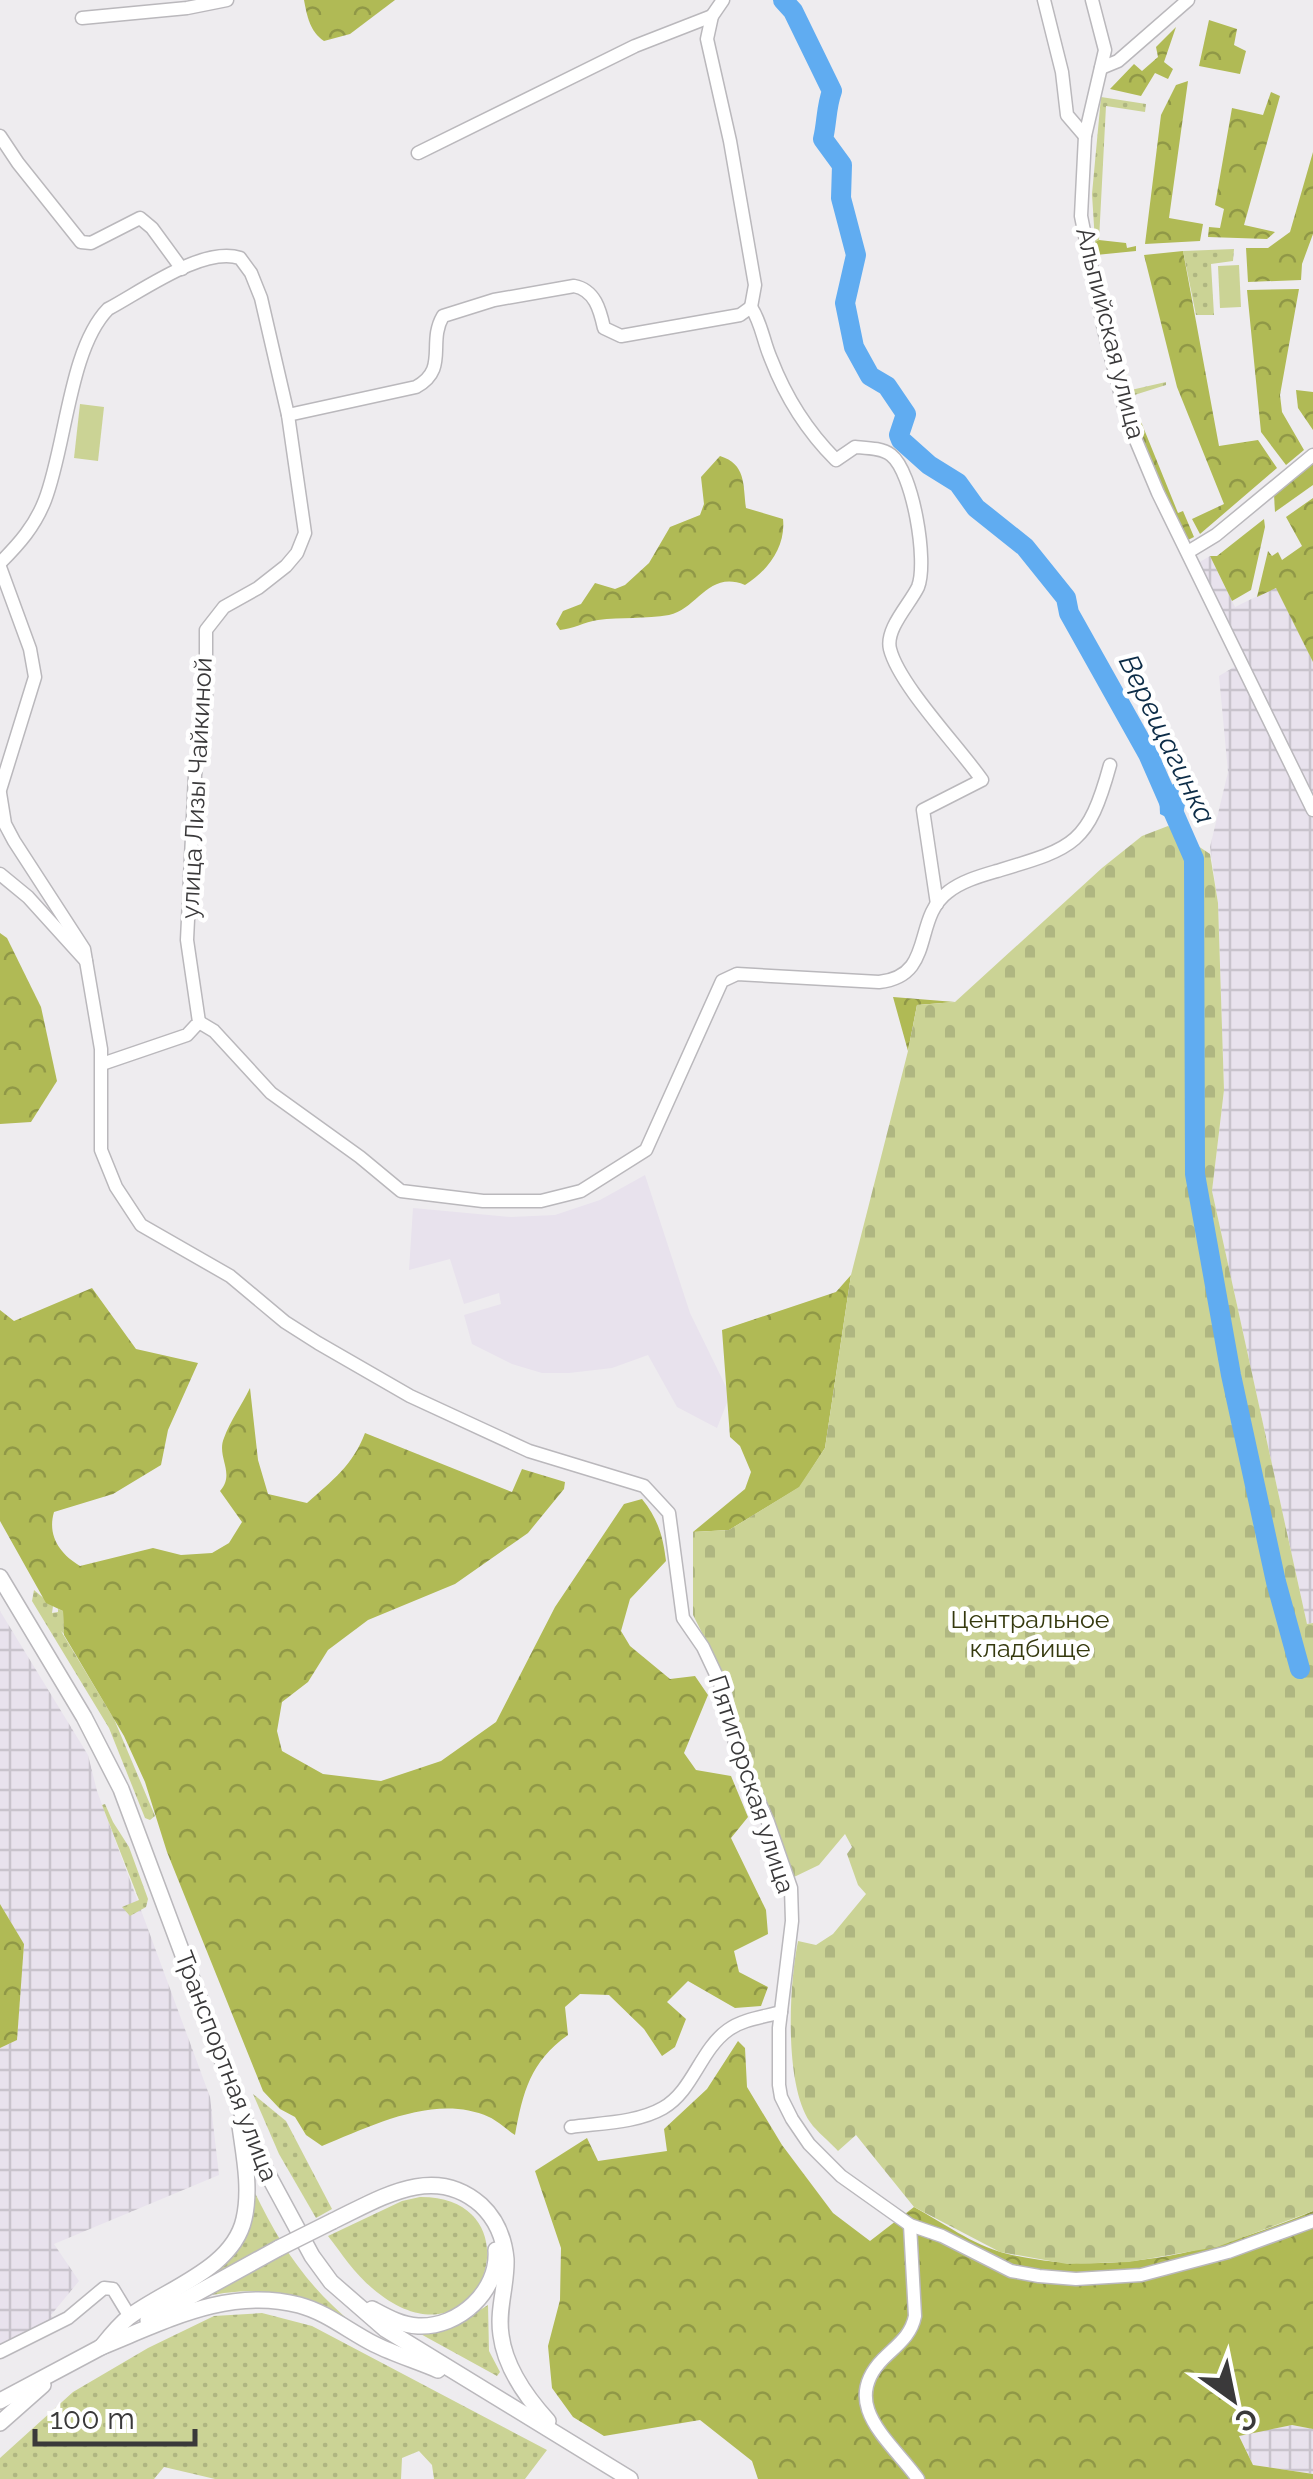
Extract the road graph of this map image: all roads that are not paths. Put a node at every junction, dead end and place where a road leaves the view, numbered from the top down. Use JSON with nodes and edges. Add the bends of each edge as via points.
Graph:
{"nodes":[{"id":1,"x":226,"y":0,"type":"edge"},
{"id":2,"x":724,"y":0,"type":"edge"},
{"id":3,"x":1044,"y":0,"type":"edge"},
{"id":4,"x":1092,"y":0,"type":"edge"},
{"id":5,"x":1188,"y":0,"type":"edge"},
{"id":6,"x":712,"y":16,"type":"junction"},
{"id":7,"x":82,"y":18,"type":"dead end"},
{"id":8,"x":1101,"y":68,"type":"junction"},
{"id":9,"x":0,"y":136,"type":"edge"},
{"id":10,"x":1085,"y":136,"type":"junction"},
{"id":11,"x":418,"y":153,"type":"dead end"},
{"id":12,"x":182,"y":270,"type":"junction"},
{"id":13,"x":751,"y":307,"type":"junction"},
{"id":14,"x":288,"y":415,"type":"junction"},
{"id":15,"x":1313,"y":454,"type":"edge"},
{"id":16,"x":1188,"y":552,"type":"junction"},
{"id":17,"x":0,"y":565,"type":"edge"},
{"id":18,"x":1110,"y":765,"type":"dead end"},
{"id":19,"x":0,"y":791,"type":"edge"},
{"id":20,"x":1313,"y":810,"type":"edge"},
{"id":21,"x":0,"y":874,"type":"edge"},
{"id":22,"x":936,"y":904,"type":"junction"},
{"id":23,"x":88,"y":964,"type":"junction"},
{"id":24,"x":199,"y":1022,"type":"junction"},
{"id":25,"x":102,"y":1064,"type":"junction"},
{"id":26,"x":0,"y":1577,"type":"edge"},
{"id":27,"x":781,"y":2012,"type":"junction"},
{"id":28,"x":236,"y":2102,"type":"junction"},
{"id":29,"x":570,"y":2127,"type":"dead end"},
{"id":30,"x":469,"y":2195,"type":"junction"},
{"id":31,"x":1313,"y":2222,"type":"edge"},
{"id":32,"x":910,"y":2225,"type":"junction"},
{"id":33,"x":331,"y":2282,"type":"junction"},
{"id":34,"x":130,"y":2316,"type":"junction"},
{"id":35,"x":101,"y":2347,"type":"junction"},
{"id":36,"x":0,"y":2352,"type":"edge"},
{"id":37,"x":60,"y":2368,"type":"junction"},
{"id":38,"x":480,"y":2386,"type":"junction"},
{"id":39,"x":0,"y":2401,"type":"edge"},
{"id":40,"x":0,"y":2422,"type":"edge"},
{"id":41,"x":558,"y":2432,"type":"junction"},
{"id":42,"x":630,"y":2479,"type":"edge"},
{"id":43,"x":918,"y":2479,"type":"edge"}],
"edges":[{"from":1,"to":7,"type":"street"},
{"from":2,"to":6,"type":"street"},
{"from":3,"to":10,"type":"street","via":[[1067,115]]},
{"from":4,"to":8,"type":"street","name":"Альпийская улица","via":[[1105,50]]},
{"from":5,"to":8,"type":"street"},
{"from":6,"to":11,"type":"street","via":[[635,46]]},
{"from":6,"to":13,"type":"street","via":[[707,39],[755,285]]},
{"from":8,"to":10,"type":"street","name":"Альпийская улица"},
{"from":9,"to":12,"type":"street","via":[[81,242],[140,218]]},
{"from":10,"to":16,"type":"street","name":"Альпийская улица","via":[[1081,216],[1104,330],[1132,431]]},
{"from":12,"to":14,"type":"street","name":"улица Лизы Чайкиной","via":[[218,254],[240,258],[251,273]]},
{"from":12,"to":17,"type":"street","via":[[108,309],[96,324],[45,500],[26,537]]},
{"from":13,"to":14,"type":"street","via":[[740,315],[622,336],[604,328],[583,288],[494,300],[449,312],[439,322],[436,366],[428,381]]},
{"from":13,"to":22,"type":"street","via":[[779,378],[812,435],[836,460],[854,447],[880,450],[903,472],[922,574],[889,648],[925,708],[982,780],[923,810]]},
{"from":14,"to":24,"type":"street","name":"улица Лизы Чайкиной","via":[[305,522],[302,544],[274,577],[224,607],[204,639],[206,697],[187,940]]},
{"from":15,"to":16,"type":"street"},
{"from":16,"to":20,"type":"street","name":"Альпийская улица"},
{"from":17,"to":19,"type":"street","name":"Пятигорская улица","via":[[35,678]]},
{"from":18,"to":22,"type":"street","via":[[1093,816],[1076,839],[1041,858],[959,884]]},
{"from":19,"to":23,"type":"street","name":"Пятигорская улица","via":[[5,824],[81,940]]},
{"from":21,"to":23,"type":"street"},
{"from":22,"to":24,"type":"street","via":[[908,973],[879,982],[728,976],[646,1150],[581,1192],[541,1202],[400,1191],[271,1093]]},
{"from":23,"to":25,"type":"street","name":"Пятигорская улица"},
{"from":24,"to":25,"type":"street","via":[[186,1035]]},
{"from":25,"to":27,"type":"street","name":"Пятигорская улица","via":[[101,1150],[141,1225],[410,1396],[529,1451],[644,1486],[660,1500],[673,1528],[683,1618],[720,1683],[737,1751],[791,1888]]},
{"from":26,"to":28,"type":"main road","name":"Транспортная улица","via":[[121,1789]]},
{"from":27,"to":29,"type":"street","via":[[729,2029],[664,2108]]},
{"from":27,"to":32,"type":"street","name":"Пятигорская улица","via":[[779,2085],[792,2119],[841,2176]]},
{"from":28,"to":33,"type":"main road","name":"Транспортная улица","via":[[285,2210]]},
{"from":28,"to":34,"type":"main road","via":[[246,2183],[240,2233],[212,2264]]},
{"from":30,"to":33,"type":"main road","via":[[489,2224],[497,2255],[486,2289],[463,2312],[435,2325],[408,2324]]},
{"from":30,"to":35,"type":"main road","bridge":true,"via":[[443,2184],[414,2186],[279,2248]]},
{"from":30,"to":41,"type":"main road","via":[[493,2218],[504,2244],[500,2334],[508,2360]]},
{"from":31,"to":32,"type":"street","name":"Пятигорская улица","via":[[1170,2268],[1076,2280],[1010,2270]]},
{"from":32,"to":43,"type":"street","via":[[913,2327],[880,2362],[864,2398],[883,2437]]},
{"from":33,"to":38,"type":"main road","name":"Транспортная улица","via":[[386,2328]]},
{"from":34,"to":35,"type":"main road"},
{"from":34,"to":36,"type":"street","via":[[113,2289],[104,2288],[68,2318]]},
{"from":35,"to":37,"type":"main road"},
{"from":35,"to":38,"type":"main road","via":[[211,2304],[265,2300],[302,2305],[376,2345]]},
{"from":37,"to":39,"type":"main road"},
{"from":37,"to":40,"type":"main road"},
{"from":38,"to":41,"type":"main road","name":"Транспортная улица"},
{"from":41,"to":42,"type":"main road","name":"Транспортная улица"}]}
